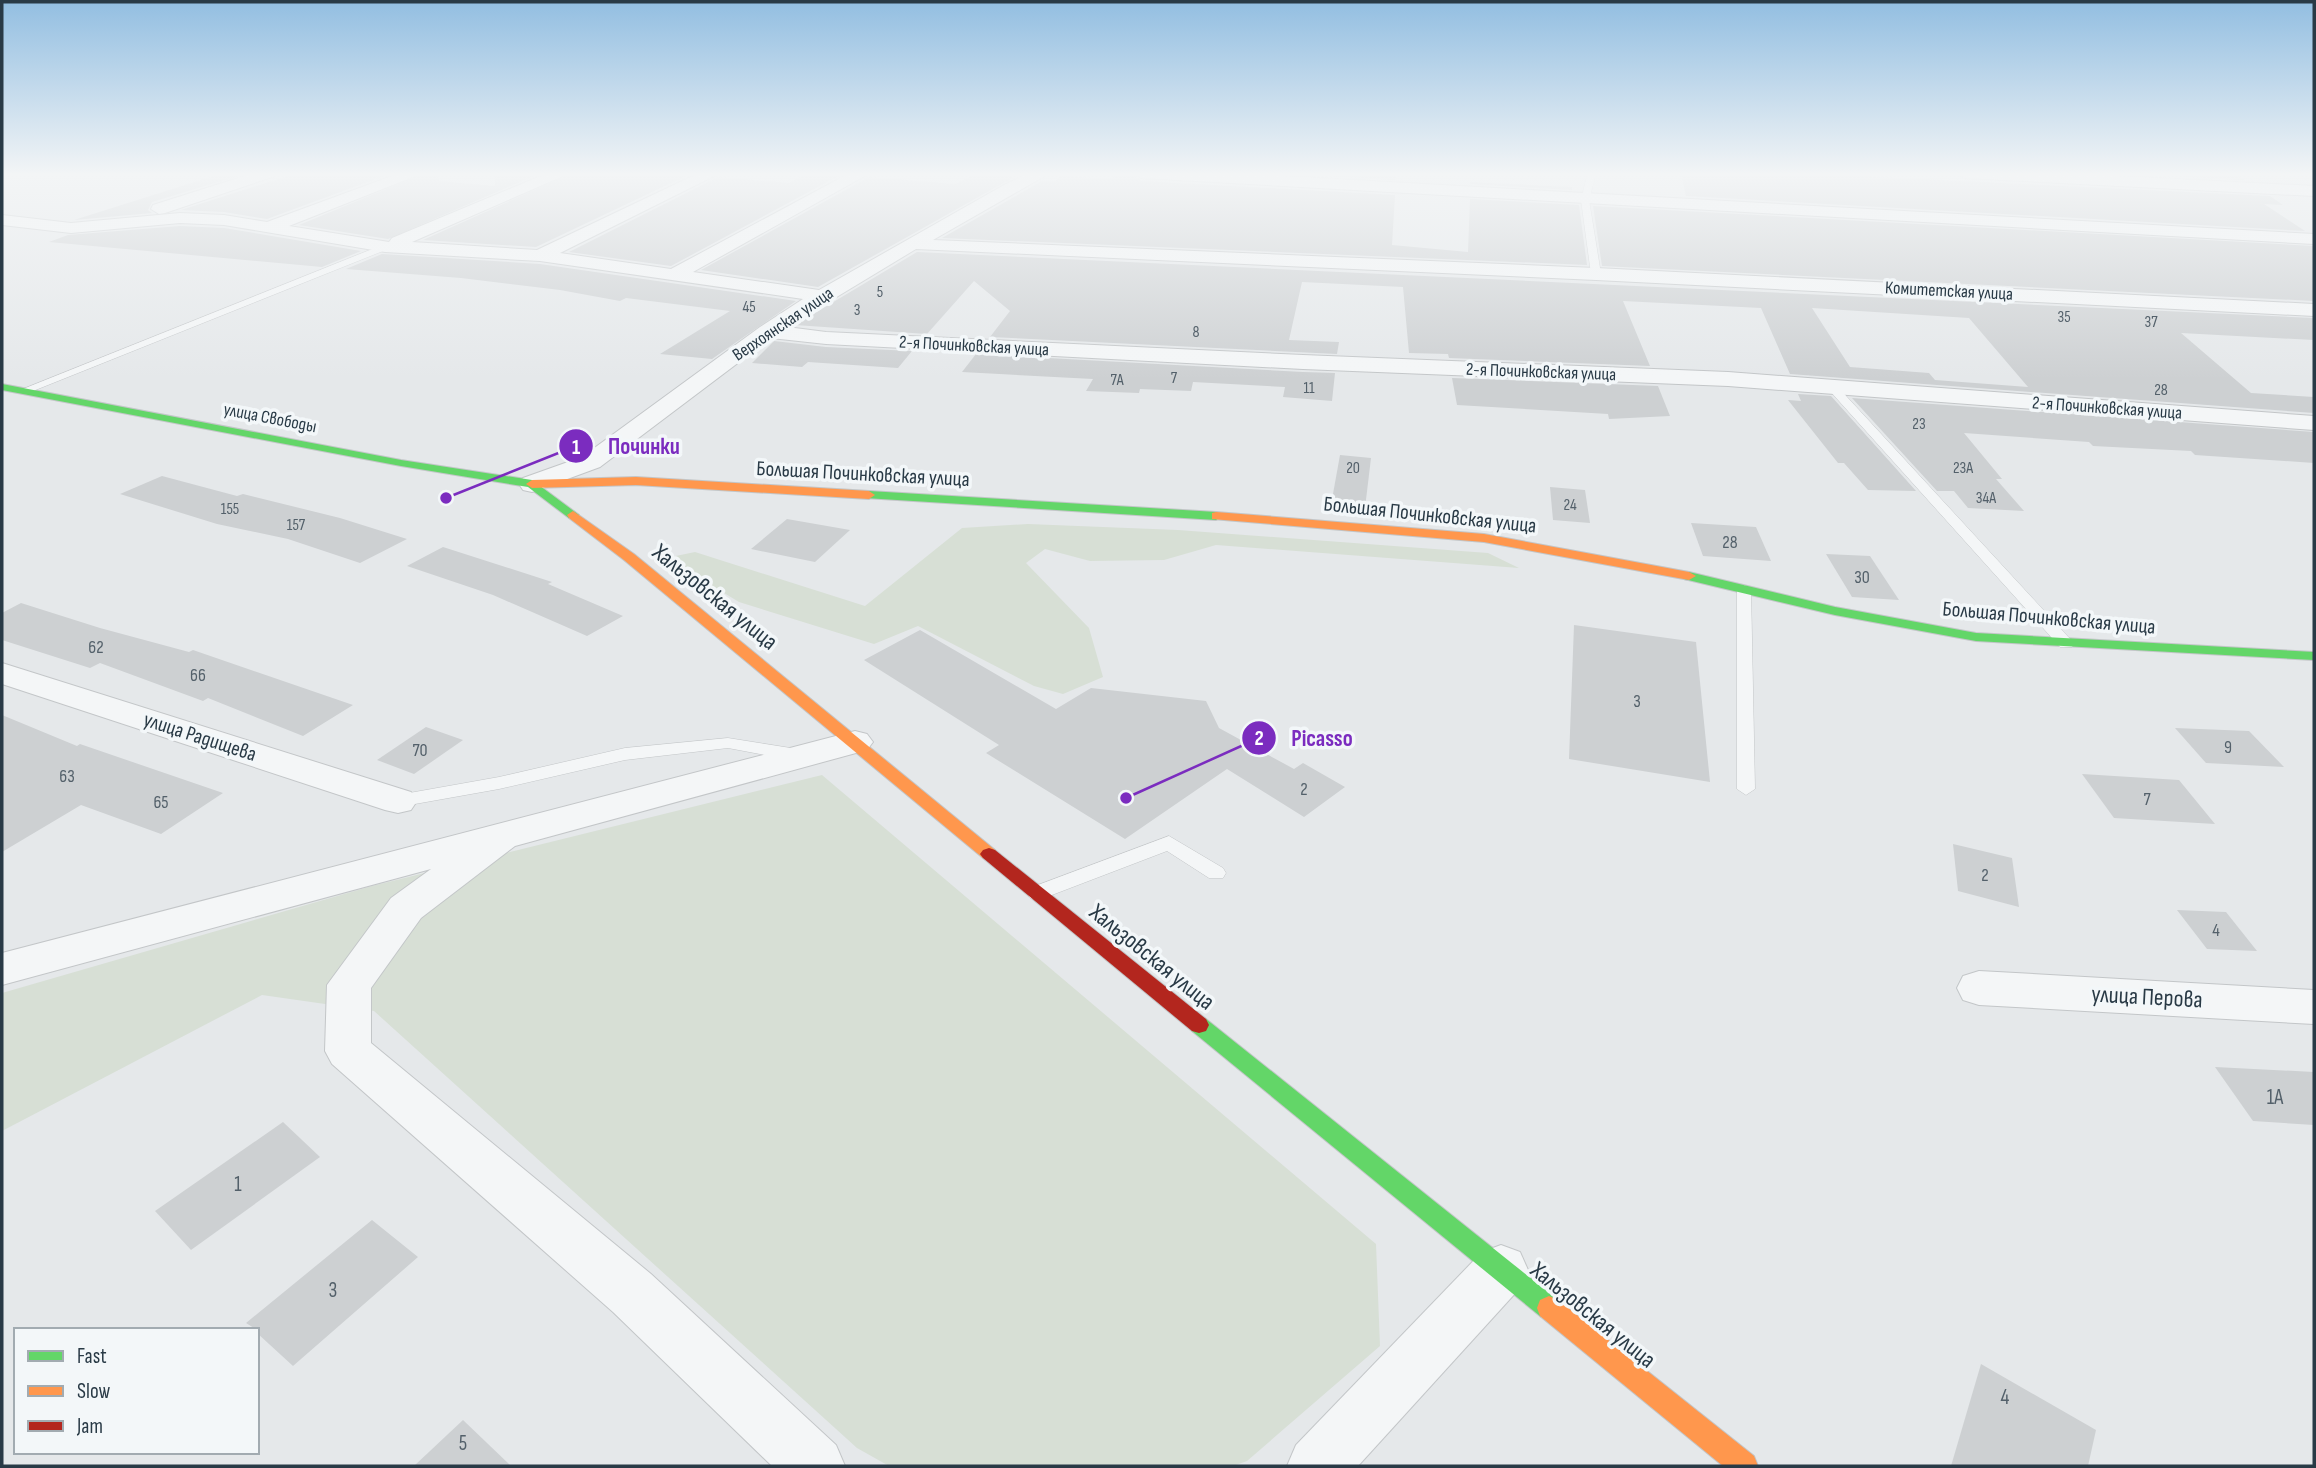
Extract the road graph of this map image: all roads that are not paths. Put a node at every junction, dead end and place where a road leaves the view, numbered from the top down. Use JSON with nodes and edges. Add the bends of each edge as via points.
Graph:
{"nodes":[{"id":1,"x":355,"y":242,"type":"edge"},
{"id":2,"x":398,"y":242,"type":"edge"},
{"id":3,"x":570,"y":242,"type":"edge"},
{"id":4,"x":733,"y":242,"type":"edge"},
{"id":5,"x":917,"y":242,"type":"edge"},
{"id":6,"x":1591,"y":242,"type":"edge"},
{"id":7,"x":913,"y":244,"type":"junction"},
{"id":8,"x":385,"y":247,"type":"junction"},
{"id":9,"x":540,"y":256,"type":"junction"},
{"id":10,"x":1596,"y":274,"type":"junction"},
{"id":11,"x":674,"y":275,"type":"junction"},
{"id":12,"x":822,"y":296,"type":"junction"},
{"id":13,"x":2314,"y":310,"type":"edge"},
{"id":14,"x":767,"y":331,"type":"junction"},
{"id":15,"x":2,"y":387,"type":"edge"},
{"id":16,"x":1833,"y":388,"type":"junction"},
{"id":17,"x":24,"y":391,"type":"junction"},
{"id":18,"x":2314,"y":423,"type":"edge"},
{"id":19,"x":532,"y":484,"type":"junction"},
{"id":20,"x":1744,"y":589,"type":"junction"},
{"id":21,"x":2066,"y":644,"type":"junction"},
{"id":22,"x":2314,"y":656,"type":"edge"},
{"id":23,"x":2,"y":673,"type":"edge"},
{"id":24,"x":855,"y":743,"type":"junction"},
{"id":25,"x":802,"y":756,"type":"junction"},
{"id":26,"x":1746,"y":789,"type":"dead end"},
{"id":27,"x":398,"y":801,"type":"joint"},
{"id":28,"x":502,"y":836,"type":"junction"},
{"id":29,"x":1216,"y":873,"type":"dead end"},
{"id":30,"x":1037,"y":893,"type":"junction"},
{"id":31,"x":2,"y":969,"type":"edge"},
{"id":32,"x":1979,"y":988,"type":"dead end"},
{"id":33,"x":2314,"y":1007,"type":"edge"},
{"id":34,"x":1502,"y":1270,"type":"junction"},
{"id":35,"x":815,"y":1466,"type":"edge"},
{"id":36,"x":1317,"y":1466,"type":"edge"},
{"id":37,"x":1744,"y":1466,"type":"edge"}],
"edges":[{"from":1,"to":8,"type":"street"},
{"from":2,"to":8,"type":"street"},
{"from":3,"to":9,"type":"street"},
{"from":4,"to":11,"type":"street"},
{"from":5,"to":7,"type":"street","name":"Верхоянская улица"},
{"from":6,"to":10,"type":"lane"},
{"from":7,"to":10,"type":"street","name":"Комитетская улица"},
{"from":7,"to":12,"type":"street","name":"Верхоянская улица"},
{"from":8,"to":9,"type":"street"},
{"from":8,"to":17,"type":"lane"},
{"from":9,"to":11,"type":"street"},
{"from":10,"to":13,"type":"street","name":"Комитетская улица"},
{"from":11,"to":12,"type":"street"},
{"from":12,"to":14,"type":"street","name":"Верхоянская улица"},
{"from":14,"to":16,"type":"street","name":"2-я Починковская улица","via":[[826,338],[1728,379]]},
{"from":14,"to":19,"type":"street","name":"Верхоянская улица","via":[[591,462]]},
{"from":15,"to":17,"type":"main road","name":"улица Свободы"},
{"from":16,"to":18,"type":"street","name":"2-я Починковская улица"},
{"from":16,"to":21,"type":"lane"},
{"from":17,"to":19,"type":"main road","name":"улица Свободы"},
{"from":19,"to":20,"type":"main road","name":"Большая Починковская улица","via":[[636,481],[1226,517],[1470,537]]},
{"from":19,"to":24,"type":"main road","name":"Хальзовская улица","via":[[629,557]]},
{"from":20,"to":21,"type":"main road","name":"Большая Починковская улица","via":[[1976,637]]},
{"from":20,"to":26,"type":"lane"},
{"from":21,"to":22,"type":"main road","name":"Большая Починковская улица"},
{"from":23,"to":27,"type":"street","name":"улица Радищева"},
{"from":24,"to":25,"type":"street"},
{"from":24,"to":30,"type":"main road","name":"Хальзовская улица"},
{"from":25,"to":27,"type":"lane","via":[[728,743],[651,751]]},
{"from":25,"to":28,"type":"street"},
{"from":28,"to":31,"type":"street"},
{"from":28,"to":35,"type":"street","via":[[406,908],[349,985],[348,1051],[632,1293]]},
{"from":29,"to":30,"type":"lane","via":[[1169,843]]},
{"from":30,"to":34,"type":"main road","name":"Хальзовская улица"},
{"from":32,"to":33,"type":"street","name":"улица Перова"},
{"from":34,"to":36,"type":"street"},
{"from":34,"to":37,"type":"main road","name":"Хальзовская улица"}]}
